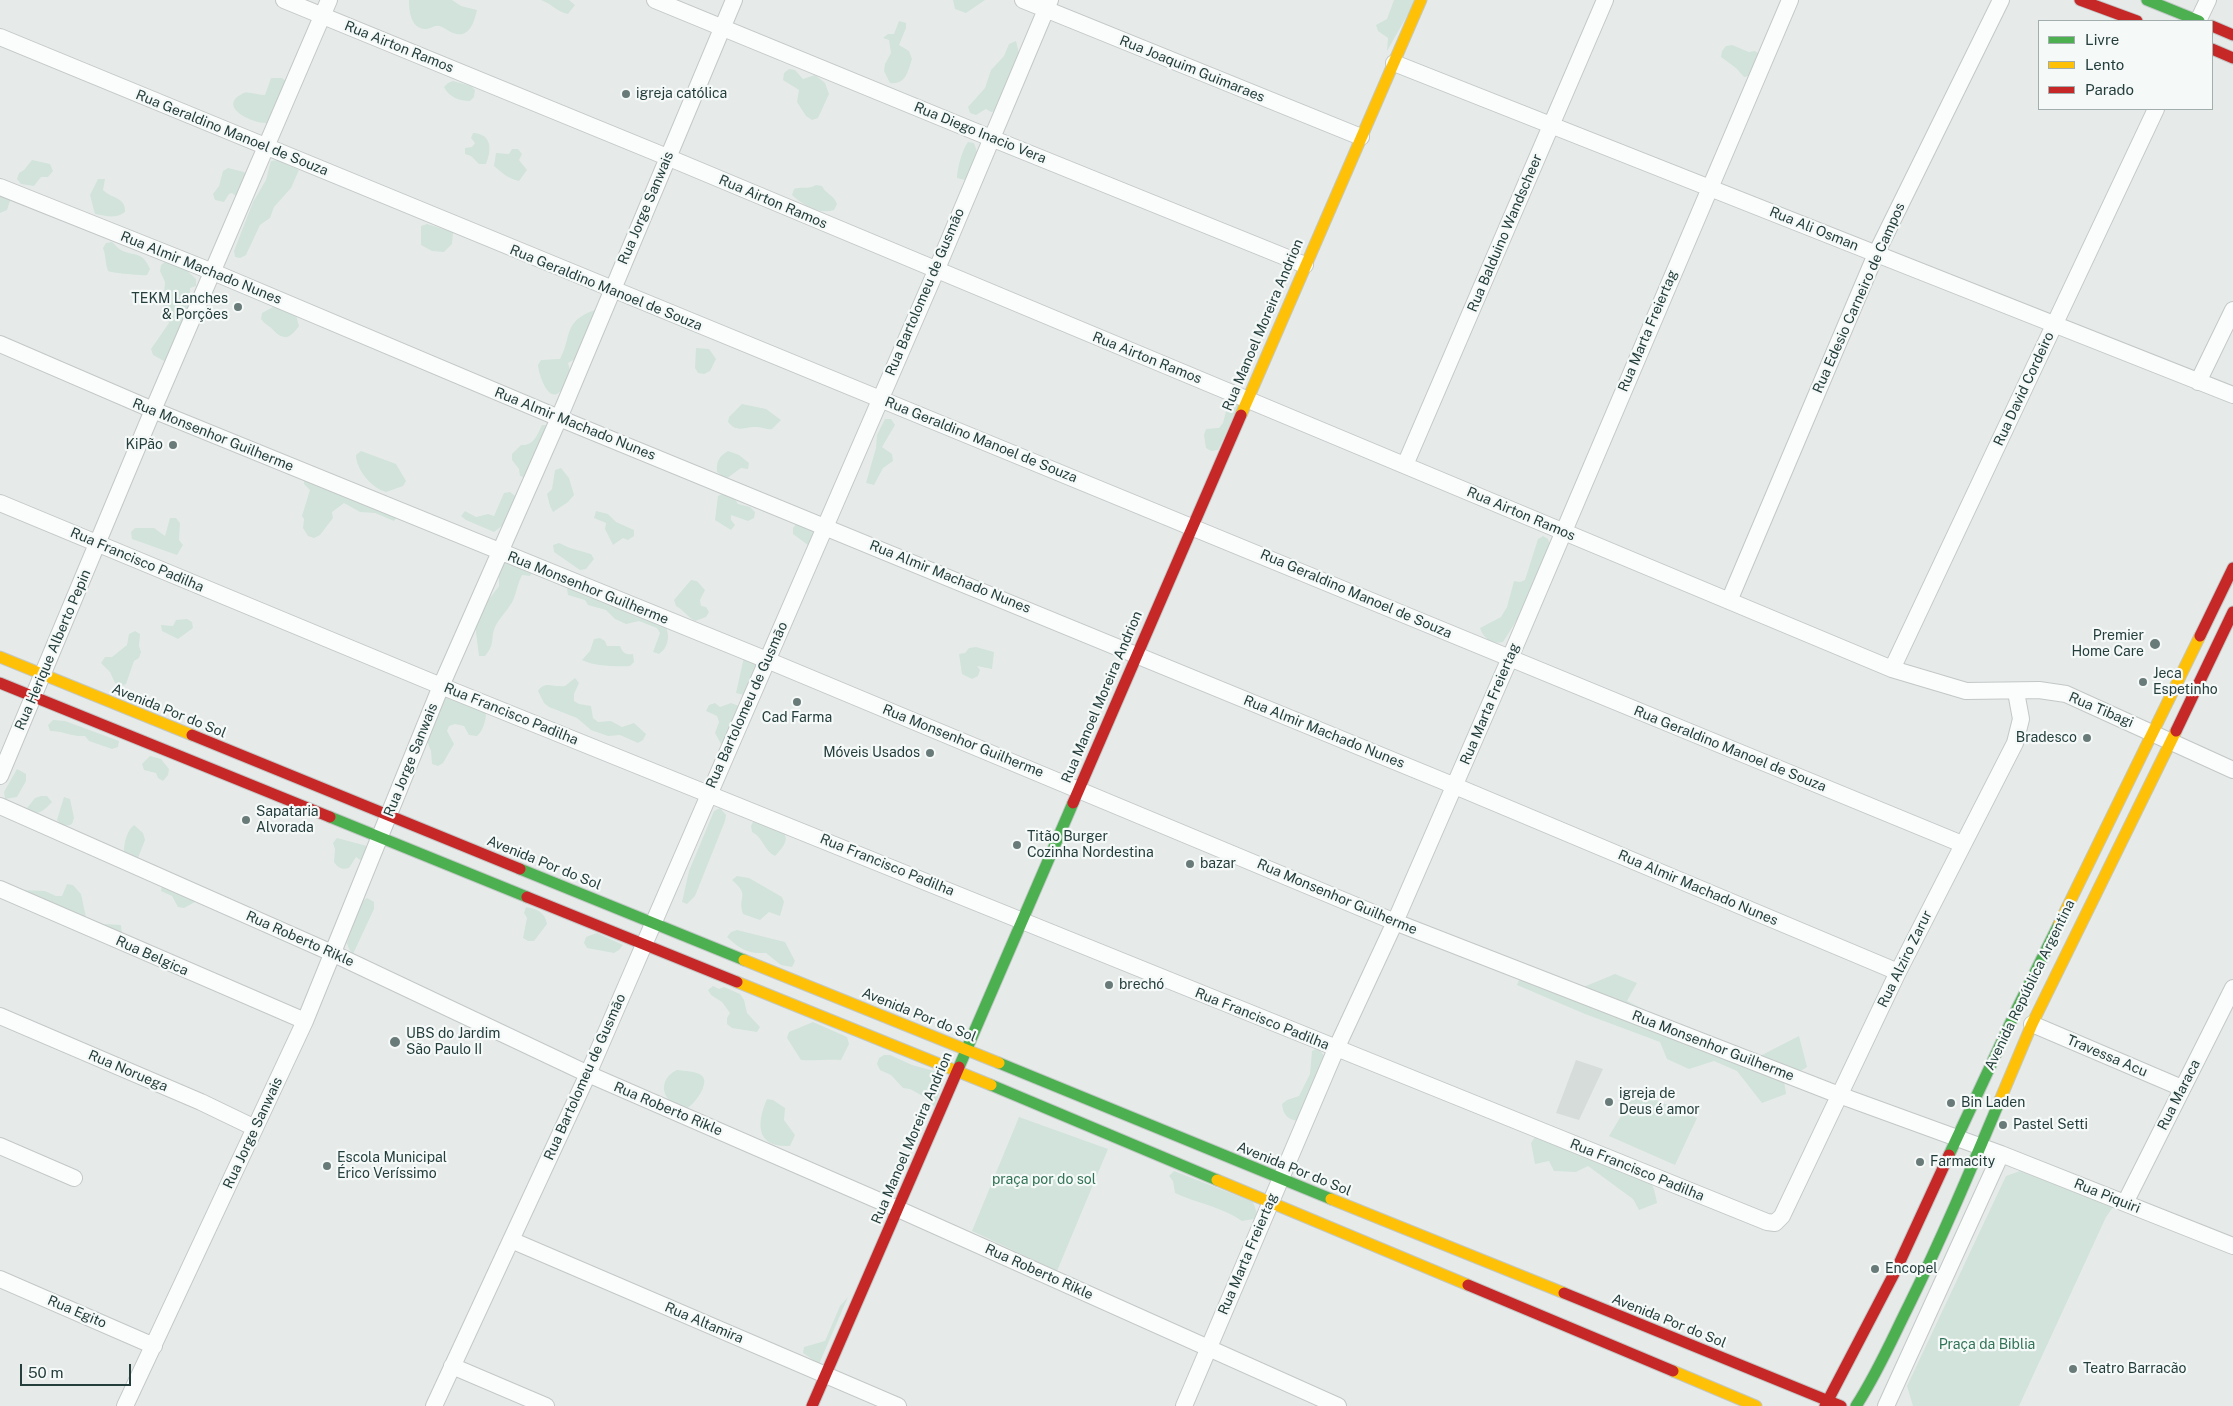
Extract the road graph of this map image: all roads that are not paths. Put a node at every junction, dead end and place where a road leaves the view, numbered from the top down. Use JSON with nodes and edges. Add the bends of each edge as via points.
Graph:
{"nodes":[{"id":1,"x":284,"y":0,"type":"edge"},
{"id":2,"x":329,"y":0,"type":"edge"},
{"id":3,"x":655,"y":0,"type":"edge"},
{"id":4,"x":734,"y":0,"type":"edge"},
{"id":5,"x":1023,"y":0,"type":"edge"},
{"id":6,"x":1421,"y":0,"type":"edge"},
{"id":7,"x":1605,"y":0,"type":"edge"},
{"id":8,"x":1790,"y":0,"type":"edge"},
{"id":9,"x":2001,"y":0,"type":"edge"},
{"id":10,"x":2080,"y":0,"type":"edge"},
{"id":11,"x":2147,"y":0,"type":"edge"},
{"id":12,"x":2208,"y":0,"type":"edge"},
{"id":13,"x":1048,"y":5,"type":"edge"},
{"id":14,"x":322,"y":16,"type":"junction"},
{"id":15,"x":2134,"y":20,"type":"edge"},
{"id":16,"x":2196,"y":20,"type":"edge"},
{"id":17,"x":2198,"y":20,"type":"edge"},
{"id":18,"x":2213,"y":26,"type":"edge"},
{"id":19,"x":722,"y":27,"type":"junction"},
{"id":20,"x":2233,"y":35,"type":"edge"},
{"id":21,"x":0,"y":38,"type":"edge"},
{"id":22,"x":2213,"y":50,"type":"edge"},
{"id":23,"x":2233,"y":58,"type":"edge"},
{"id":24,"x":1394,"y":63,"type":"junction"},
{"id":25,"x":2156,"y":110,"type":"edge"},
{"id":26,"x":1551,"y":125,"type":"junction"},
{"id":27,"x":1361,"y":137,"type":"junction"},
{"id":28,"x":990,"y":138,"type":"junction"},
{"id":29,"x":266,"y":147,"type":"junction"},
{"id":30,"x":667,"y":157,"type":"junction"},
{"id":31,"x":0,"y":187,"type":"edge"},
{"id":32,"x":1708,"y":188,"type":"junction"},
{"id":33,"x":1876,"y":254,"type":"junction"},
{"id":34,"x":1305,"y":265,"type":"junction"},
{"id":35,"x":936,"y":270,"type":"junction"},
{"id":36,"x":213,"y":272,"type":"junction"},
{"id":37,"x":612,"y":290,"type":"junction"},
{"id":38,"x":2233,"y":310,"type":"edge"},
{"id":39,"x":2055,"y":324,"type":"junction"},
{"id":40,"x":0,"y":344,"type":"edge"},
{"id":41,"x":2198,"y":382,"type":"junction"},
{"id":42,"x":2233,"y":396,"type":"edge"},
{"id":43,"x":879,"y":399,"type":"junction"},
{"id":44,"x":1247,"y":399,"type":"junction"},
{"id":45,"x":152,"y":410,"type":"junction"},
{"id":46,"x":559,"y":418,"type":"junction"},
{"id":47,"x":1405,"y":465,"type":"junction"},
{"id":48,"x":0,"y":503,"type":"edge"},
{"id":49,"x":825,"y":526,"type":"junction"},
{"id":50,"x":1193,"y":526,"type":"junction"},
{"id":51,"x":1563,"y":532,"type":"junction"},
{"id":52,"x":98,"y":544,"type":"junction"},
{"id":53,"x":500,"y":552,"type":"junction"},
{"id":54,"x":2233,"y":568,"type":"edge"},
{"id":55,"x":1729,"y":601,"type":"junction"},
{"id":56,"x":2233,"y":612,"type":"edge"},
{"id":57,"x":1136,"y":654,"type":"junction"},
{"id":58,"x":0,"y":657,"type":"edge"},
{"id":59,"x":1510,"y":658,"type":"junction"},
{"id":60,"x":767,"y":660,"type":"junction"},
{"id":61,"x":1892,"y":669,"type":"junction"},
{"id":62,"x":43,"y":676,"type":"junction"},
{"id":63,"x":0,"y":683,"type":"edge"},
{"id":64,"x":441,"y":686,"type":"junction"},
{"id":65,"x":2016,"y":692,"type":"junction"},
{"id":66,"x":34,"y":698,"type":"junction"},
{"id":67,"x":2154,"y":733,"type":"junction"},
{"id":68,"x":2171,"y":741,"type":"junction"},
{"id":69,"x":2233,"y":770,"type":"edge"},
{"id":70,"x":0,"y":776,"type":"edge"},
{"id":71,"x":1455,"y":786,"type":"junction"},
{"id":72,"x":1079,"y":789,"type":"junction"},
{"id":73,"x":709,"y":793,"type":"junction"},
{"id":74,"x":0,"y":806,"type":"edge"},
{"id":75,"x":388,"y":816,"type":"junction"},
{"id":76,"x":378,"y":837,"type":"junction"},
{"id":77,"x":1962,"y":844,"type":"junction"},
{"id":78,"x":0,"y":889,"type":"edge"},
{"id":79,"x":1022,"y":920,"type":"junction"},
{"id":80,"x":1395,"y":922,"type":"junction"},
{"id":81,"x":653,"y":923,"type":"junction"},
{"id":82,"x":645,"y":943,"type":"junction"},
{"id":83,"x":332,"y":953,"type":"junction"},
{"id":84,"x":1898,"y":972,"type":"junction"},
{"id":85,"x":2233,"y":988,"type":"edge"},
{"id":86,"x":0,"y":1016,"type":"edge"},
{"id":87,"x":305,"y":1021,"type":"junction"},
{"id":88,"x":2032,"y":1024,"type":"junction"},
{"id":89,"x":1336,"y":1049,"type":"junction"},
{"id":90,"x":966,"y":1051,"type":"junction"},
{"id":91,"x":957,"y":1071,"type":"junction"},
{"id":92,"x":588,"y":1074,"type":"junction"},
{"id":93,"x":2182,"y":1088,"type":"junction"},
{"id":94,"x":1839,"y":1095,"type":"junction"},
{"id":95,"x":255,"y":1128,"type":"junction"},
{"id":96,"x":1958,"y":1139,"type":"junction"},
{"id":97,"x":0,"y":1146,"type":"edge"},
{"id":98,"x":1981,"y":1146,"type":"junction"},
{"id":99,"x":2001,"y":1154,"type":"junction"},
{"id":100,"x":74,"y":1178,"type":"dead end"},
{"id":101,"x":1280,"y":1179,"type":"junction"},
{"id":102,"x":1271,"y":1201,"type":"junction"},
{"id":103,"x":2125,"y":1203,"type":"junction"},
{"id":104,"x":898,"y":1209,"type":"junction"},
{"id":105,"x":1775,"y":1223,"type":"joint"},
{"id":106,"x":511,"y":1240,"type":"junction"},
{"id":107,"x":2233,"y":1246,"type":"edge"},
{"id":108,"x":0,"y":1279,"type":"edge"},
{"id":109,"x":154,"y":1346,"type":"junction"},
{"id":110,"x":1208,"y":1348,"type":"junction"},
{"id":111,"x":452,"y":1366,"type":"junction"},
{"id":112,"x":825,"y":1375,"type":"junction"},
{"id":113,"x":1826,"y":1404,"type":"edge"},
{"id":114,"x":126,"y":1406,"type":"edge"},
{"id":115,"x":434,"y":1406,"type":"edge"},
{"id":116,"x":546,"y":1406,"type":"edge"},
{"id":117,"x":812,"y":1406,"type":"edge"},
{"id":118,"x":898,"y":1406,"type":"edge"},
{"id":119,"x":1184,"y":1406,"type":"edge"},
{"id":120,"x":1338,"y":1406,"type":"edge"},
{"id":121,"x":1756,"y":1406,"type":"edge"},
{"id":122,"x":1840,"y":1406,"type":"edge"},
{"id":123,"x":1856,"y":1406,"type":"edge"},
{"id":124,"x":1886,"y":1406,"type":"edge"}],
"edges":[{"from":1,"to":14,"type":"street","name":"Rua Airton Ramos"},
{"from":2,"to":14,"type":"street","name":"Rua Herique Alberto Pepin"},
{"from":3,"to":19,"type":"street","name":"Rua Diego Inacio Vera"},
{"from":4,"to":19,"type":"street","name":"Rua Jorge Sanwais"},
{"from":5,"to":13,"type":"street","name":"Rua Joaquim Guimaraes"},
{"from":6,"to":24,"type":"street","name":"Rua Manoel Moreira Andrion"},
{"from":7,"to":26,"type":"street","name":"Rua Balduino Wandscheer"},
{"from":8,"to":32,"type":"street","name":"Rua Marta Freiertag"},
{"from":9,"to":33,"type":"street","name":"Rua Edesio Carneiro de Campos"},
{"from":10,"to":15,"type":"street"},
{"from":11,"to":16,"type":"street"},
{"from":12,"to":17,"type":"street"},
{"from":13,"to":27,"type":"street","name":"Rua Joaquim Guimaraes"},
{"from":13,"to":28,"type":"street","name":"Rua Bartolomeu de Gusmão"},
{"from":14,"to":29,"type":"street","name":"Rua Herique Alberto Pepin"},
{"from":14,"to":30,"type":"street","name":"Rua Airton Ramos"},
{"from":18,"to":20,"type":"street"},
{"from":19,"to":28,"type":"street","name":"Rua Diego Inacio Vera"},
{"from":19,"to":30,"type":"street","name":"Rua Jorge Sanwais"},
{"from":21,"to":29,"type":"street","name":"Rua Geraldino Manoel de Souza"},
{"from":22,"to":23,"type":"street"},
{"from":24,"to":26,"type":"street","name":"Rua Ali Osman"},
{"from":24,"to":27,"type":"street","name":"Rua Manoel Moreira Andrion"},
{"from":25,"to":39,"type":"street","name":"Rua David Cordeiro"},
{"from":26,"to":32,"type":"street","name":"Rua Ali Osman"},
{"from":26,"to":47,"type":"street","name":"Rua Balduino Wandscheer"},
{"from":27,"to":34,"type":"street","name":"Rua Manoel Moreira Andrion"},
{"from":28,"to":34,"type":"street","name":"Rua Diego Inacio Vera"},
{"from":28,"to":35,"type":"street","name":"Rua Bartolomeu de Gusmão"},
{"from":29,"to":36,"type":"street","name":"Rua Herique Alberto Pepin"},
{"from":29,"to":37,"type":"street","name":"Rua Geraldino Manoel de Souza"},
{"from":30,"to":35,"type":"street","name":"Rua Airton Ramos"},
{"from":30,"to":37,"type":"street","name":"Rua Jorge Sanwais"},
{"from":31,"to":36,"type":"street","name":"Rua Almir Machado Nunes"},
{"from":32,"to":33,"type":"street","name":"Rua Ali Osman"},
{"from":32,"to":51,"type":"street","name":"Rua Marta Freiertag"},
{"from":33,"to":39,"type":"street","name":"Rua Ali Osman"},
{"from":33,"to":55,"type":"street","name":"Rua Edesio Carneiro de Campos"},
{"from":34,"to":44,"type":"street","name":"Rua Manoel Moreira Andrion"},
{"from":35,"to":43,"type":"street","name":"Rua Bartolomeu de Gusmão"},
{"from":35,"to":44,"type":"street","name":"Rua Airton Ramos"},
{"from":36,"to":45,"type":"street","name":"Rua Herique Alberto Pepin"},
{"from":36,"to":46,"type":"street","name":"Rua Almir Machado Nunes"},
{"from":37,"to":43,"type":"street","name":"Rua Geraldino Manoel de Souza"},
{"from":37,"to":46,"type":"street","name":"Rua Jorge Sanwais"},
{"from":38,"to":41,"type":"street"},
{"from":39,"to":41,"type":"street","name":"Rua Ali Osman"},
{"from":39,"to":61,"type":"street","name":"Rua David Cordeiro"},
{"from":40,"to":45,"type":"street","name":"Rua Monsenhor Guilherme"},
{"from":41,"to":42,"type":"street","name":"Rua Ali Osman"},
{"from":43,"to":49,"type":"street","name":"Rua Bartolomeu de Gusmão"},
{"from":43,"to":50,"type":"street","name":"Rua Geraldino Manoel de Souza"},
{"from":44,"to":47,"type":"street","name":"Rua Airton Ramos"},
{"from":44,"to":50,"type":"street","name":"Rua Manoel Moreira Andrion"},
{"from":45,"to":52,"type":"street","name":"Rua Herique Alberto Pepin"},
{"from":45,"to":53,"type":"street","name":"Rua Monsenhor Guilherme"},
{"from":46,"to":49,"type":"street","name":"Rua Almir Machado Nunes"},
{"from":46,"to":53,"type":"street","name":"Rua Jorge Sanwais"},
{"from":47,"to":51,"type":"street","name":"Rua Airton Ramos"},
{"from":48,"to":52,"type":"street","name":"Rua Francisco Padilha"},
{"from":49,"to":57,"type":"street","name":"Rua Almir Machado Nunes"},
{"from":49,"to":60,"type":"street","name":"Rua Bartolomeu de Gusmão"},
{"from":50,"to":57,"type":"street","name":"Rua Manoel Moreira Andrion"},
{"from":50,"to":59,"type":"street","name":"Rua Geraldino Manoel de Souza"},
{"from":51,"to":55,"type":"street","name":"Rua Airton Ramos"},
{"from":51,"to":59,"type":"street","name":"Rua Marta Freiertag"},
{"from":52,"to":62,"type":"street","name":"Rua Herique Alberto Pepin"},
{"from":52,"to":64,"type":"street","name":"Rua Francisco Padilha"},
{"from":53,"to":60,"type":"street","name":"Rua Monsenhor Guilherme"},
{"from":53,"to":64,"type":"street","name":"Rua Jorge Sanwais"},
{"from":54,"to":67,"type":"street","name":"Avenida República Argentina"},
{"from":55,"to":61,"type":"street","name":"Rua Airton Ramos"},
{"from":56,"to":68,"type":"street","name":"Avenida República Argentina"},
{"from":57,"to":71,"type":"street","name":"Rua Almir Machado Nunes"},
{"from":57,"to":72,"type":"street","name":"Rua Manoel Moreira Andrion"},
{"from":58,"to":62,"type":"street","name":"Avenida Por do Sol"},
{"from":59,"to":71,"type":"street","name":"Rua Marta Freiertag"},
{"from":59,"to":77,"type":"street","name":"Rua Geraldino Manoel de Souza"},
{"from":60,"to":72,"type":"street","name":"Rua Monsenhor Guilherme"},
{"from":60,"to":73,"type":"street","name":"Rua Bartolomeu de Gusmão"},
{"from":61,"to":65,"type":"street","name":"Rua Airton Ramos","via":[[1966,691]]},
{"from":62,"to":66,"type":"street","name":"Rua Herique Alberto Pepin"},
{"from":62,"to":75,"type":"street","name":"Avenida Por do Sol"},
{"from":63,"to":66,"type":"street"},
{"from":64,"to":73,"type":"street","name":"Rua Francisco Padilha"},
{"from":64,"to":75,"type":"street","name":"Rua Jorge Sanwais"},
{"from":65,"to":67,"type":"street","name":"Rua Tibagi","via":[[2039,690],[2066,694]]},
{"from":65,"to":77,"type":"street","name":"Rua Alziro Zarur","via":[[2020,719],[2015,743]]},
{"from":66,"to":70,"type":"street","name":"Rua Herique Alberto Pepin"},
{"from":66,"to":76,"type":"street"},
{"from":67,"to":68,"type":"street","name":"Rua Tibagi"},
{"from":67,"to":96,"type":"street","name":"Avenida República Argentina","via":[[2016,1011]]},
{"from":68,"to":69,"type":"street"},
{"from":68,"to":88,"type":"street","name":"Avenida República Argentina"},
{"from":71,"to":80,"type":"street","name":"Rua Marta Freiertag"},
{"from":71,"to":84,"type":"street","name":"Rua Almir Machado Nunes"},
{"from":72,"to":79,"type":"street","name":"Rua Manoel Moreira Andrion"},
{"from":72,"to":80,"type":"street","name":"Rua Monsenhor Guilherme"},
{"from":73,"to":79,"type":"street","name":"Rua Francisco Padilha"},
{"from":73,"to":81,"type":"street","name":"Rua Bartolomeu de Gusmão"},
{"from":74,"to":83,"type":"street","name":"Rua Roberto Rikle"},
{"from":75,"to":76,"type":"street","name":"Rua Jorge Sanwais"},
{"from":75,"to":81,"type":"street","name":"Avenida Por do Sol"},
{"from":76,"to":82,"type":"street"},
{"from":76,"to":83,"type":"street","name":"Rua Jorge Sanwais"},
{"from":77,"to":84,"type":"street","name":"Rua Alziro Zarur"},
{"from":78,"to":87,"type":"street","name":"Rua Belgica"},
{"from":79,"to":89,"type":"street","name":"Rua Francisco Padilha"},
{"from":79,"to":90,"type":"street","name":"Rua Manoel Moreira Andrion"},
{"from":80,"to":89,"type":"street","name":"Rua Marta Freiertag"},
{"from":80,"to":94,"type":"street","name":"Rua Monsenhor Guilherme"},
{"from":81,"to":82,"type":"street","name":"Rua Bartolomeu de Gusmão"},
{"from":81,"to":90,"type":"street","name":"Avenida Por do Sol"},
{"from":82,"to":91,"type":"street"},
{"from":82,"to":92,"type":"street","name":"Rua Bartolomeu de Gusmão"},
{"from":83,"to":87,"type":"street","name":"Rua Jorge Sanwais"},
{"from":83,"to":92,"type":"street","name":"Rua Roberto Rikle"},
{"from":84,"to":94,"type":"street","name":"Rua Alziro Zarur"},
{"from":85,"to":93,"type":"street","name":"Rua Maraca"},
{"from":86,"to":95,"type":"street","name":"Rua Noruega"},
{"from":87,"to":95,"type":"street","name":"Rua Jorge Sanwais"},
{"from":88,"to":93,"type":"street","name":"Travessa Acu"},
{"from":88,"to":98,"type":"street","name":"Avenida República Argentina"},
{"from":89,"to":101,"type":"street","name":"Rua Marta Freiertag"},
{"from":89,"to":105,"type":"street","name":"Rua Francisco Padilha"},
{"from":90,"to":91,"type":"street","name":"Rua Manoel Moreira Andrion"},
{"from":90,"to":101,"type":"street","name":"Avenida Por do Sol"},
{"from":91,"to":102,"type":"street"},
{"from":91,"to":104,"type":"street","name":"Rua Manoel Moreira Andrion"},
{"from":92,"to":104,"type":"street","name":"Rua Roberto Rikle"},
{"from":92,"to":106,"type":"street","name":"Rua Bartolomeu de Gusmão"},
{"from":93,"to":103,"type":"street","name":"Rua Maraca"},
{"from":94,"to":96,"type":"street","name":"Rua Monsenhor Guilherme"},
{"from":94,"to":105,"type":"street","name":"Rua Alziro Zarur","via":[[1782,1216]]},
{"from":95,"to":109,"type":"street","name":"Rua Jorge Sanwais"},
{"from":96,"to":98,"type":"street","name":"Rua Monsenhor Guilherme"},
{"from":96,"to":113,"type":"street","name":"Avenida República Argentina","via":[[1897,1268]]},
{"from":97,"to":100,"type":"street"},
{"from":98,"to":99,"type":"street","name":"Rua Piquiri"},
{"from":98,"to":123,"type":"street","name":"Avenida República Argentina","via":[[1921,1280],[1872,1381]]},
{"from":99,"to":103,"type":"street","name":"Rua Piquiri"},
{"from":99,"to":124,"type":"street"},
{"from":101,"to":102,"type":"street","name":"Rua Marta Freiertag"},
{"from":101,"to":113,"type":"street","name":"Avenida Por do Sol"},
{"from":102,"to":110,"type":"street","name":"Rua Marta Freiertag"},
{"from":102,"to":121,"type":"street"},
{"from":103,"to":107,"type":"street","name":"Rua Piquiri"},
{"from":104,"to":110,"type":"street","name":"Rua Roberto Rikle"},
{"from":104,"to":112,"type":"street","name":"Rua Manoel Moreira Andrion"},
{"from":106,"to":111,"type":"street","name":"Rua Bartolomeu de Gusmão"},
{"from":106,"to":112,"type":"street","name":"Rua Altamira"},
{"from":108,"to":109,"type":"street","name":"Rua Egito"},
{"from":109,"to":114,"type":"street","name":"Rua Jorge Sanwais"},
{"from":110,"to":119,"type":"street","name":"Rua Marta Freiertag"},
{"from":110,"to":120,"type":"street","name":"Rua Roberto Rikle"},
{"from":111,"to":115,"type":"street","name":"Rua Bartolomeu de Gusmão"},
{"from":111,"to":116,"type":"street"},
{"from":112,"to":117,"type":"street","name":"Rua Manoel Moreira Andrion"},
{"from":112,"to":118,"type":"street","name":"Rua Altamira"},
{"from":113,"to":122,"type":"street","name":"Avenida Por do Sol"}]}
